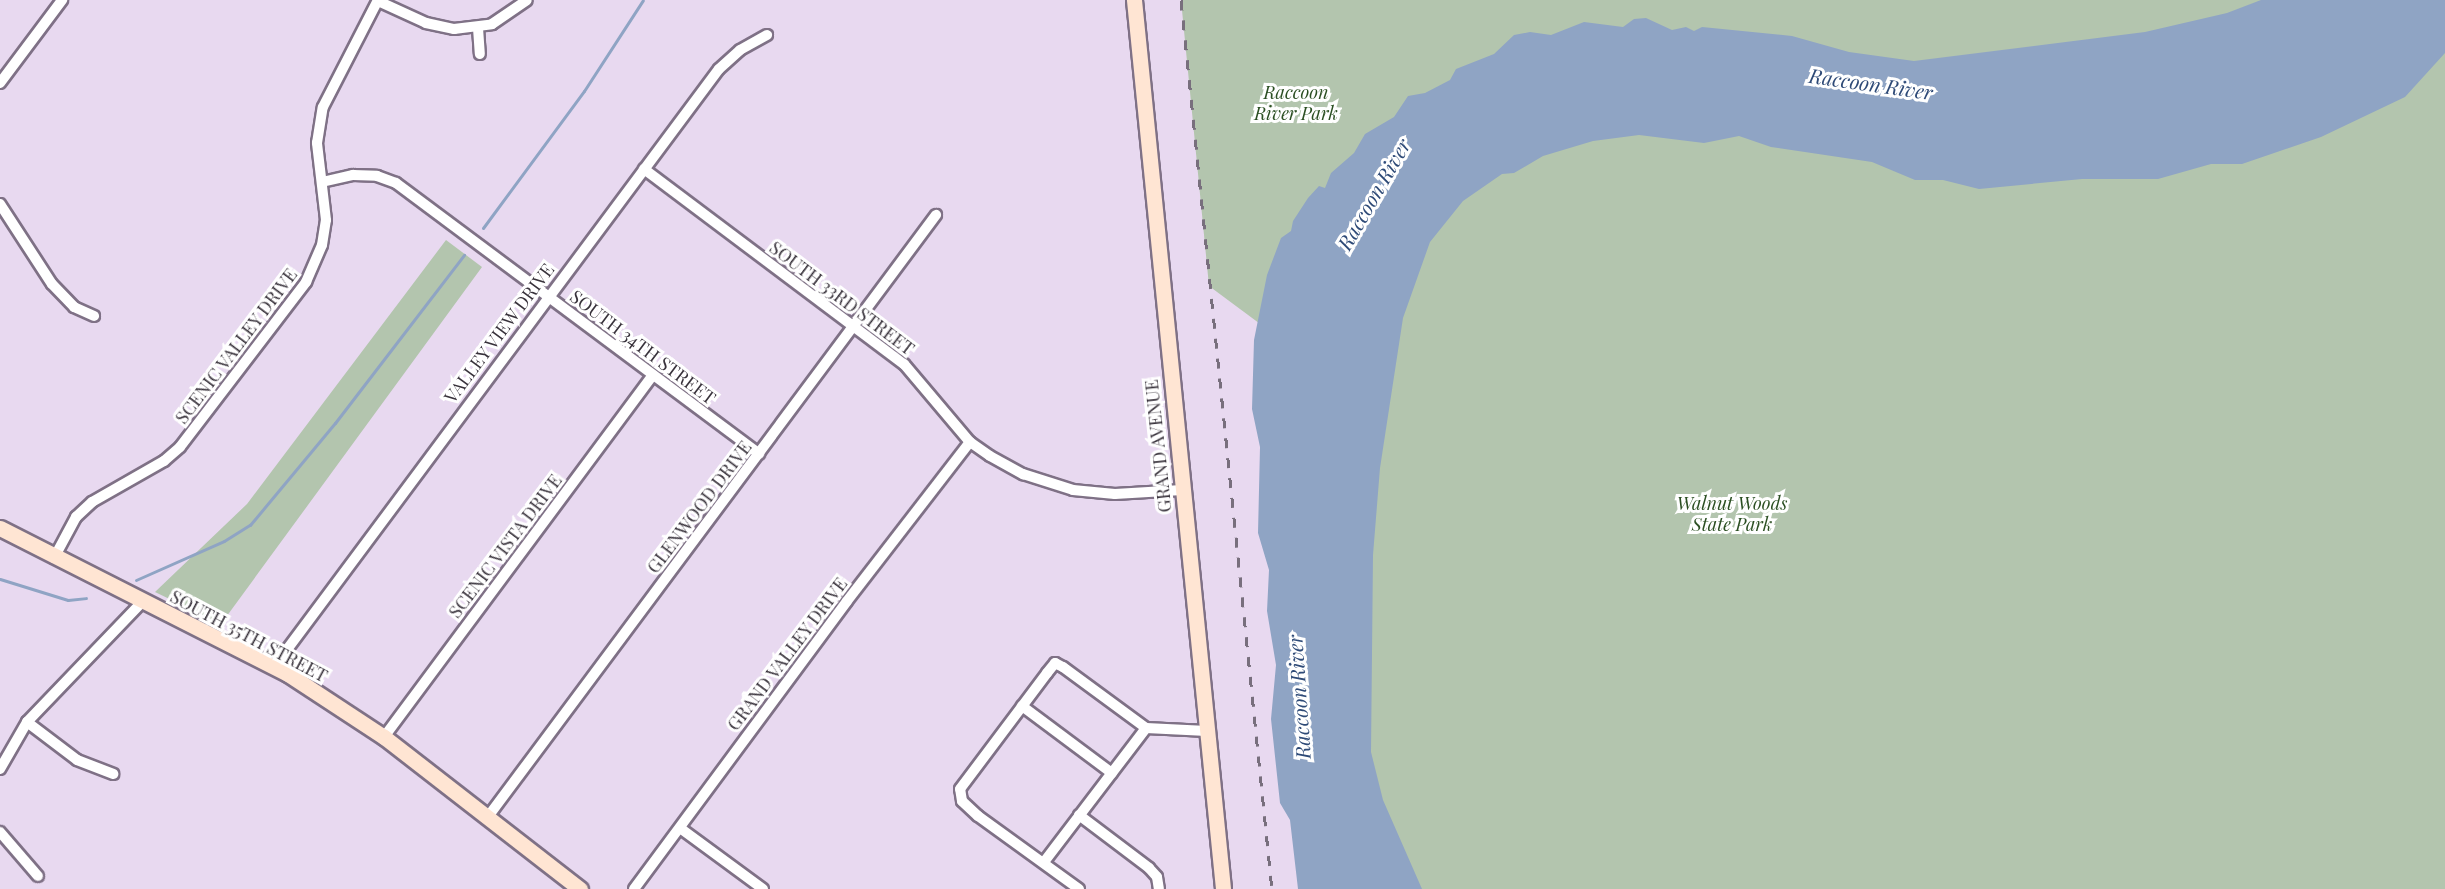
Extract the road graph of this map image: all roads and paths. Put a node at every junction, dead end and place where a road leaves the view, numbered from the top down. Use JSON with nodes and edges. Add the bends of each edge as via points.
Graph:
{"nodes":[{"id":1,"x":62,"y":0,"type":"edge"},
{"id":2,"x":378,"y":0,"type":"edge"},
{"id":3,"x":527,"y":0,"type":"edge"},
{"id":4,"x":1134,"y":0,"type":"edge"},
{"id":5,"x":478,"y":28,"type":"junction"},
{"id":6,"x":767,"y":35,"type":"dead end"},
{"id":7,"x":480,"y":54,"type":"dead end"},
{"id":8,"x":0,"y":83,"type":"edge"},
{"id":9,"x":644,"y":169,"type":"junction"},
{"id":10,"x":322,"y":182,"type":"junction"},
{"id":11,"x":0,"y":204,"type":"edge"},
{"id":12,"x":936,"y":215,"type":"dead end"},
{"id":13,"x":547,"y":296,"type":"junction"},
{"id":14,"x":94,"y":316,"type":"dead end"},
{"id":15,"x":853,"y":327,"type":"junction"},
{"id":16,"x":653,"y":375,"type":"junction"},
{"id":17,"x":970,"y":442,"type":"junction"},
{"id":18,"x":759,"y":454,"type":"junction"},
{"id":19,"x":1182,"y":490,"type":"junction"},
{"id":20,"x":0,"y":528,"type":"edge"},
{"id":21,"x":54,"y":558,"type":"junction"},
{"id":22,"x":142,"y":602,"type":"junction"},
{"id":23,"x":274,"y":667,"type":"junction"},
{"id":24,"x":1022,"y":706,"type":"junction"},
{"id":25,"x":27,"y":722,"type":"junction"},
{"id":26,"x":1146,"y":728,"type":"junction"},
{"id":27,"x":1207,"y":731,"type":"junction"},
{"id":28,"x":384,"y":737,"type":"junction"},
{"id":29,"x":0,"y":769,"type":"edge"},
{"id":30,"x":1112,"y":773,"type":"junction"},
{"id":31,"x":113,"y":774,"type":"dead end"},
{"id":32,"x":1079,"y":816,"type":"junction"},
{"id":33,"x":487,"y":818,"type":"junction"},
{"id":34,"x":680,"y":828,"type":"junction"},
{"id":35,"x":0,"y":832,"type":"edge"},
{"id":36,"x":1044,"y":862,"type":"junction"},
{"id":37,"x":38,"y":876,"type":"dead end"},
{"id":38,"x":580,"y":889,"type":"edge"},
{"id":39,"x":634,"y":889,"type":"edge"},
{"id":40,"x":763,"y":889,"type":"edge"},
{"id":41,"x":1079,"y":889,"type":"edge"},
{"id":42,"x":1159,"y":889,"type":"edge"},
{"id":43,"x":1223,"y":889,"type":"edge"}],
"edges":[{"from":1,"to":8,"type":"street"},
{"from":2,"to":5,"type":"street","via":[[440,27]]},
{"from":2,"to":10,"type":"street","name":"SCENIC VALLEY DRIVE","via":[[323,107],[317,143]]},
{"from":3,"to":5,"type":"street","via":[[505,18]]},
{"from":4,"to":19,"type":"main road","name":"GRAND AVENUE"},
{"from":5,"to":7,"type":"street"},
{"from":6,"to":9,"type":"street","name":"VALLEY VIEW DRIVE","via":[[740,50],[719,69]]},
{"from":9,"to":13,"type":"street","name":"VALLEY VIEW DRIVE"},
{"from":9,"to":15,"type":"street","name":"SOUTH 33RD STREET"},
{"from":10,"to":13,"type":"street","name":"SOUTH 34TH STREET","via":[[352,175],[396,183]]},
{"from":10,"to":21,"type":"street","name":"SCENIC VALLEY DRIVE","via":[[325,229],[316,265],[306,282],[180,447],[165,461],[92,502],[76,517]]},
{"from":11,"to":14,"type":"street","via":[[52,284],[74,307]]},
{"from":12,"to":15,"type":"street","name":"GLENWOOD DRIVE"},
{"from":13,"to":16,"type":"street","name":"SOUTH 34TH STREET"},
{"from":13,"to":23,"type":"street","name":"VALLEY VIEW DRIVE"},
{"from":15,"to":17,"type":"street","name":"SOUTH 33RD STREET","via":[[904,364]]},
{"from":15,"to":18,"type":"street","name":"GLENWOOD DRIVE"},
{"from":16,"to":18,"type":"street","name":"SOUTH 34TH STREET"},
{"from":16,"to":28,"type":"street","name":"SCENIC VISTA DRIVE"},
{"from":17,"to":19,"type":"street","name":"SOUTH 33RD STREET","via":[[1023,474],[1073,490],[1115,494]]},
{"from":17,"to":34,"type":"street","name":"GRAND VALLEY DRIVE"},
{"from":18,"to":33,"type":"street","name":"GLENWOOD DRIVE"},
{"from":19,"to":27,"type":"main road","name":"GRAND AVENUE"},
{"from":20,"to":21,"type":"main road","name":"SOUTH 35TH STREET"},
{"from":21,"to":22,"type":"main road","name":"SOUTH 35TH STREET"},
{"from":22,"to":23,"type":"main road","name":"SOUTH 35TH STREET"},
{"from":22,"to":25,"type":"street"},
{"from":23,"to":28,"type":"main road","name":"SOUTH 35TH STREET"},
{"from":24,"to":26,"type":"street","via":[[1055,663]]},
{"from":24,"to":30,"type":"street"},
{"from":24,"to":36,"type":"street","via":[[960,789],[962,801],[978,816]]},
{"from":25,"to":29,"type":"street"},
{"from":25,"to":31,"type":"street","via":[[77,760]]},
{"from":26,"to":27,"type":"street"},
{"from":26,"to":30,"type":"street"},
{"from":27,"to":43,"type":"main road","name":"GRAND AVENUE"},
{"from":28,"to":33,"type":"main road","name":"SOUTH 35TH STREET"},
{"from":30,"to":32,"type":"street"},
{"from":32,"to":36,"type":"street"},
{"from":32,"to":42,"type":"street","via":[[1149,868],[1157,877]]},
{"from":33,"to":38,"type":"main road","name":"SOUTH 35TH STREET"},
{"from":34,"to":39,"type":"street","name":"GRAND VALLEY DRIVE"},
{"from":34,"to":40,"type":"street"},
{"from":35,"to":37,"type":"street"},
{"from":36,"to":41,"type":"street"}]}
